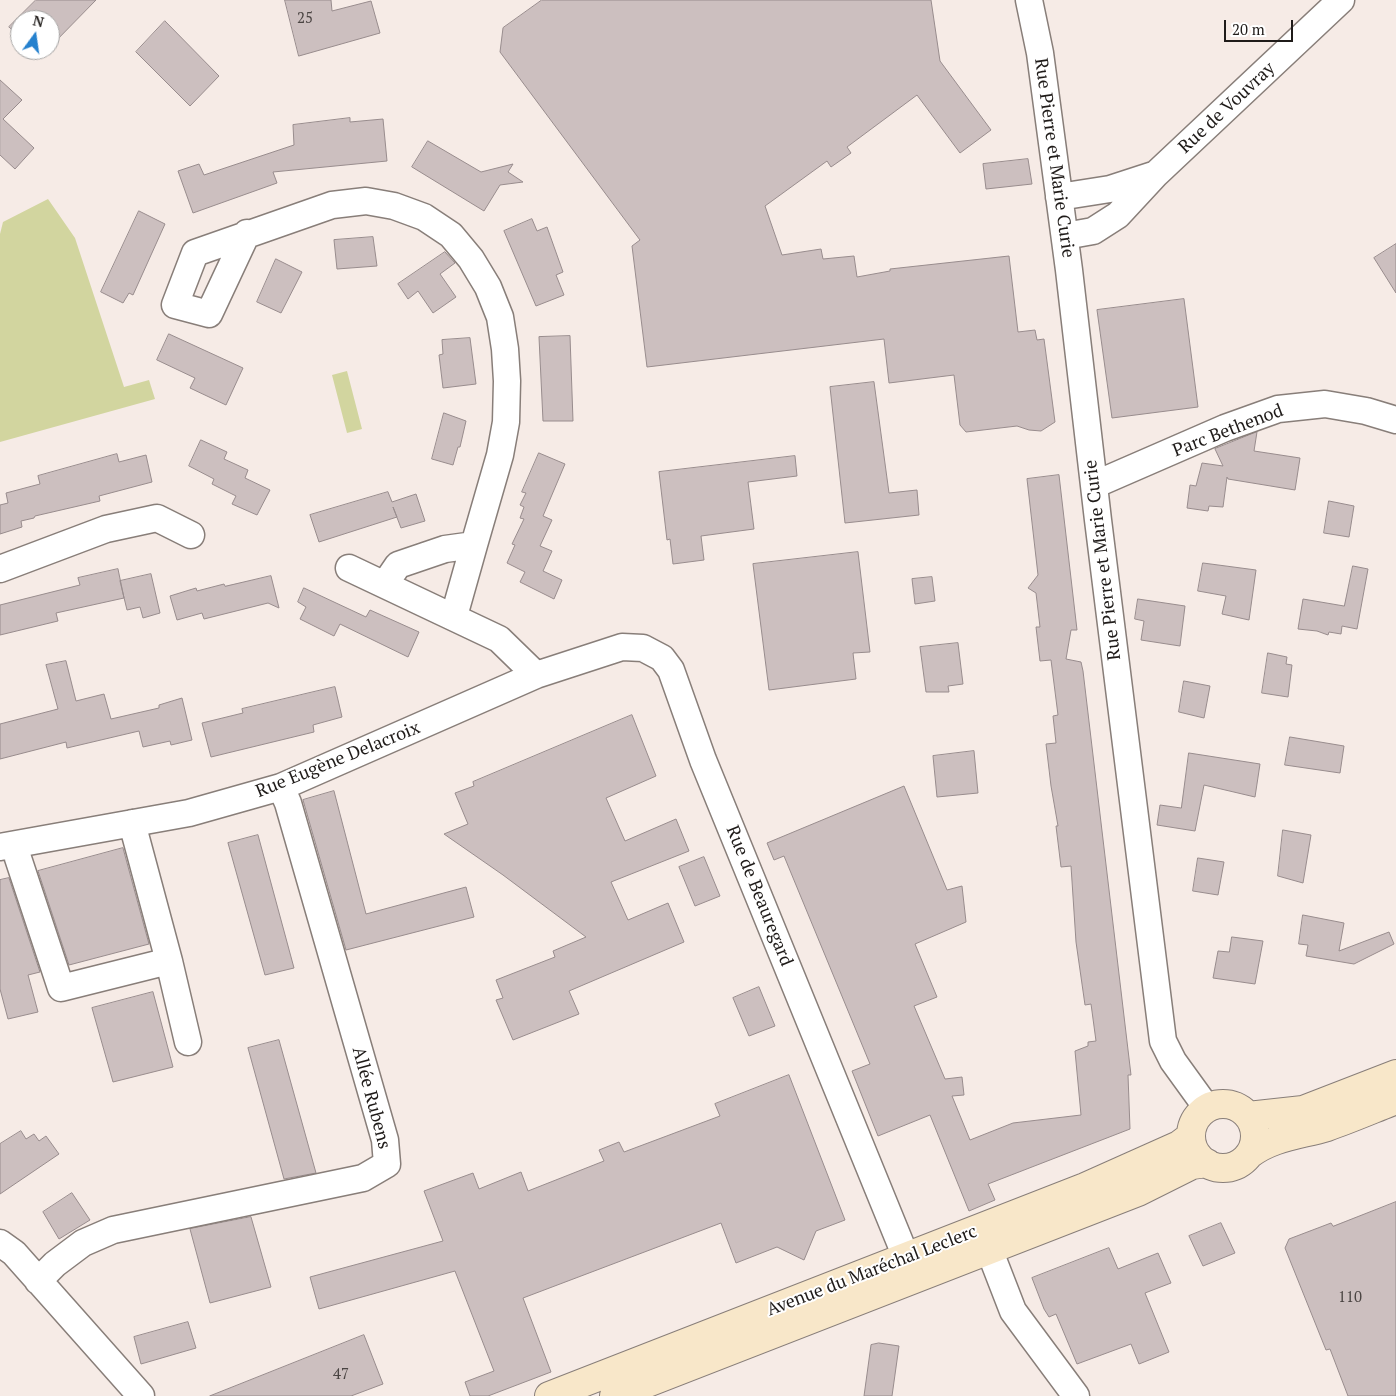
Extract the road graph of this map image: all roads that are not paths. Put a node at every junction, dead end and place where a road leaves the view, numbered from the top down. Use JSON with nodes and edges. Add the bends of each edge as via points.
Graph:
{"nodes":[{"id":1,"x":1028,"y":0,"type":"edge"},
{"id":2,"x":1341,"y":0,"type":"edge"},
{"id":3,"x":1156,"y":174,"type":"junction"},
{"id":4,"x":1059,"y":196,"type":"junction"},
{"id":5,"x":247,"y":234,"type":"dead end"},
{"id":6,"x":1065,"y":236,"type":"junction"},
{"id":7,"x":1396,"y":420,"type":"edge"},
{"id":8,"x":1094,"y":485,"type":"junction"},
{"id":9,"x":191,"y":535,"type":"dead end"},
{"id":10,"x":474,"y":544,"type":"junction"},
{"id":11,"x":349,"y":568,"type":"dead end"},
{"id":12,"x":0,"y":569,"type":"edge"},
{"id":13,"x":385,"y":584,"type":"junction"},
{"id":14,"x":454,"y":616,"type":"junction"},
{"id":15,"x":536,"y":675,"type":"junction"},
{"id":16,"x":280,"y":787,"type":"junction"},
{"id":17,"x":132,"y":824,"type":"junction"},
{"id":18,"x":8,"y":846,"type":"edge"},
{"id":19,"x":170,"y":961,"type":"junction"},
{"id":20,"x":188,"y":1042,"type":"dead end"},
{"id":21,"x":1396,"y":1074,"type":"edge"},
{"id":22,"x":1396,"y":1100,"type":"edge"},
{"id":23,"x":1207,"y":1108,"type":"junction"},
{"id":24,"x":1248,"y":1116,"type":"junction"},
{"id":25,"x":1191,"y":1136,"type":"junction"},
{"id":26,"x":1250,"y":1154,"type":"junction"},
{"id":27,"x":1206,"y":1164,"type":"junction"},
{"id":28,"x":989,"y":1238,"type":"junction"},
{"id":29,"x":0,"y":1243,"type":"edge"},
{"id":30,"x":909,"y":1269,"type":"junction"},
{"id":31,"x":38,"y":1281,"type":"junction"},
{"id":32,"x":141,"y":1396,"type":"edge"},
{"id":33,"x":549,"y":1396,"type":"edge"},
{"id":34,"x":614,"y":1396,"type":"edge"},
{"id":35,"x":1076,"y":1396,"type":"edge"}],
"edges":[{"from":1,"to":4,"type":"street","name":"Rue Pierre et Marie Curie","via":[[1040,53]]},
{"from":2,"to":3,"type":"street","name":"Rue de Vouvray"},
{"from":3,"to":4,"type":"street","name":"Rue de Vouvray","via":[[1110,189]]},
{"from":3,"to":6,"type":"street","name":"Rue de Vouvray","via":[[1118,215],[1093,231]]},
{"from":4,"to":6,"type":"street","name":"Rue Pierre et Marie Curie"},
{"from":5,"to":10,"type":"street","via":[[332,205],[366,201],[394,206],[424,217],[451,235],[471,259],[488,287],[500,317],[507,381],[506,422],[500,455]]},
{"from":6,"to":8,"type":"street","name":"Rue Pierre et Marie Curie"},
{"from":7,"to":8,"type":"street","name":"Parc Bethenod","via":[[1325,404],[1278,409],[1225,428]]},
{"from":8,"to":23,"type":"street","name":"Rue Pierre et Marie Curie","via":[[1163,1041]]},
{"from":9,"to":12,"type":"street","via":[[157,518],[106,530]]},
{"from":10,"to":13,"type":"street","via":[[445,549],[398,565]]},
{"from":10,"to":14,"type":"street"},
{"from":11,"to":13,"type":"street"},
{"from":13,"to":14,"type":"street"},
{"from":14,"to":15,"type":"street","via":[[499,638]]},
{"from":15,"to":16,"type":"street","name":"Rue Eugène Delacroix"},
{"from":15,"to":30,"type":"street","name":"Rue de Beauregard","via":[[622,647],[642,648],[662,658],[671,670],[703,760]]},
{"from":16,"to":17,"type":"street","name":"Rue Eugène Delacroix","via":[[189,813]]},
{"from":16,"to":31,"type":"street","name":"Allée Rubens","via":[[288,803],[384,1140],[387,1164],[363,1178],[112,1230],[83,1243]]},
{"from":17,"to":18,"type":"street","name":"Rue Eugène Delacroix"},
{"from":17,"to":19,"type":"street"},
{"from":18,"to":19,"type":"street","name":"Rue Eugène Delacroix","via":[[18,858],[61,988]]},
{"from":19,"to":20,"type":"street"},
{"from":21,"to":24,"type":"main road","via":[[1303,1110]]},
{"from":22,"to":26,"type":"main road","via":[[1328,1126],[1271,1141]]},
{"from":23,"to":24,"type":"main road","via":[[1224,1104],[1234,1106]]},
{"from":23,"to":25,"type":"main road","via":[[1196,1120]]},
{"from":24,"to":26,"type":"main road","via":[[1255,1135]]},
{"from":25,"to":27,"type":"main road","via":[[1199,1157]]},
{"from":25,"to":28,"type":"main road","name":"Avenue du Maréchal Leclerc","via":[[1179,1145]]},
{"from":26,"to":27,"type":"main road","via":[[1235,1166],[1225,1168]]},
{"from":27,"to":28,"type":"main road","name":"Avenue du Maréchal Leclerc","via":[[1192,1165],[1138,1192]]},
{"from":28,"to":30,"type":"main road","name":"Avenue du Maréchal Leclerc"},
{"from":28,"to":35,"type":"street","via":[[994,1262],[1013,1311]]},
{"from":29,"to":31,"type":"street","via":[[14,1253]]},
{"from":30,"to":33,"type":"main road","name":"Avenue du Maréchal Leclerc"},
{"from":30,"to":34,"type":"main road","name":"Avenue du Maréchal Leclerc"},
{"from":31,"to":32,"type":"street"}]}
